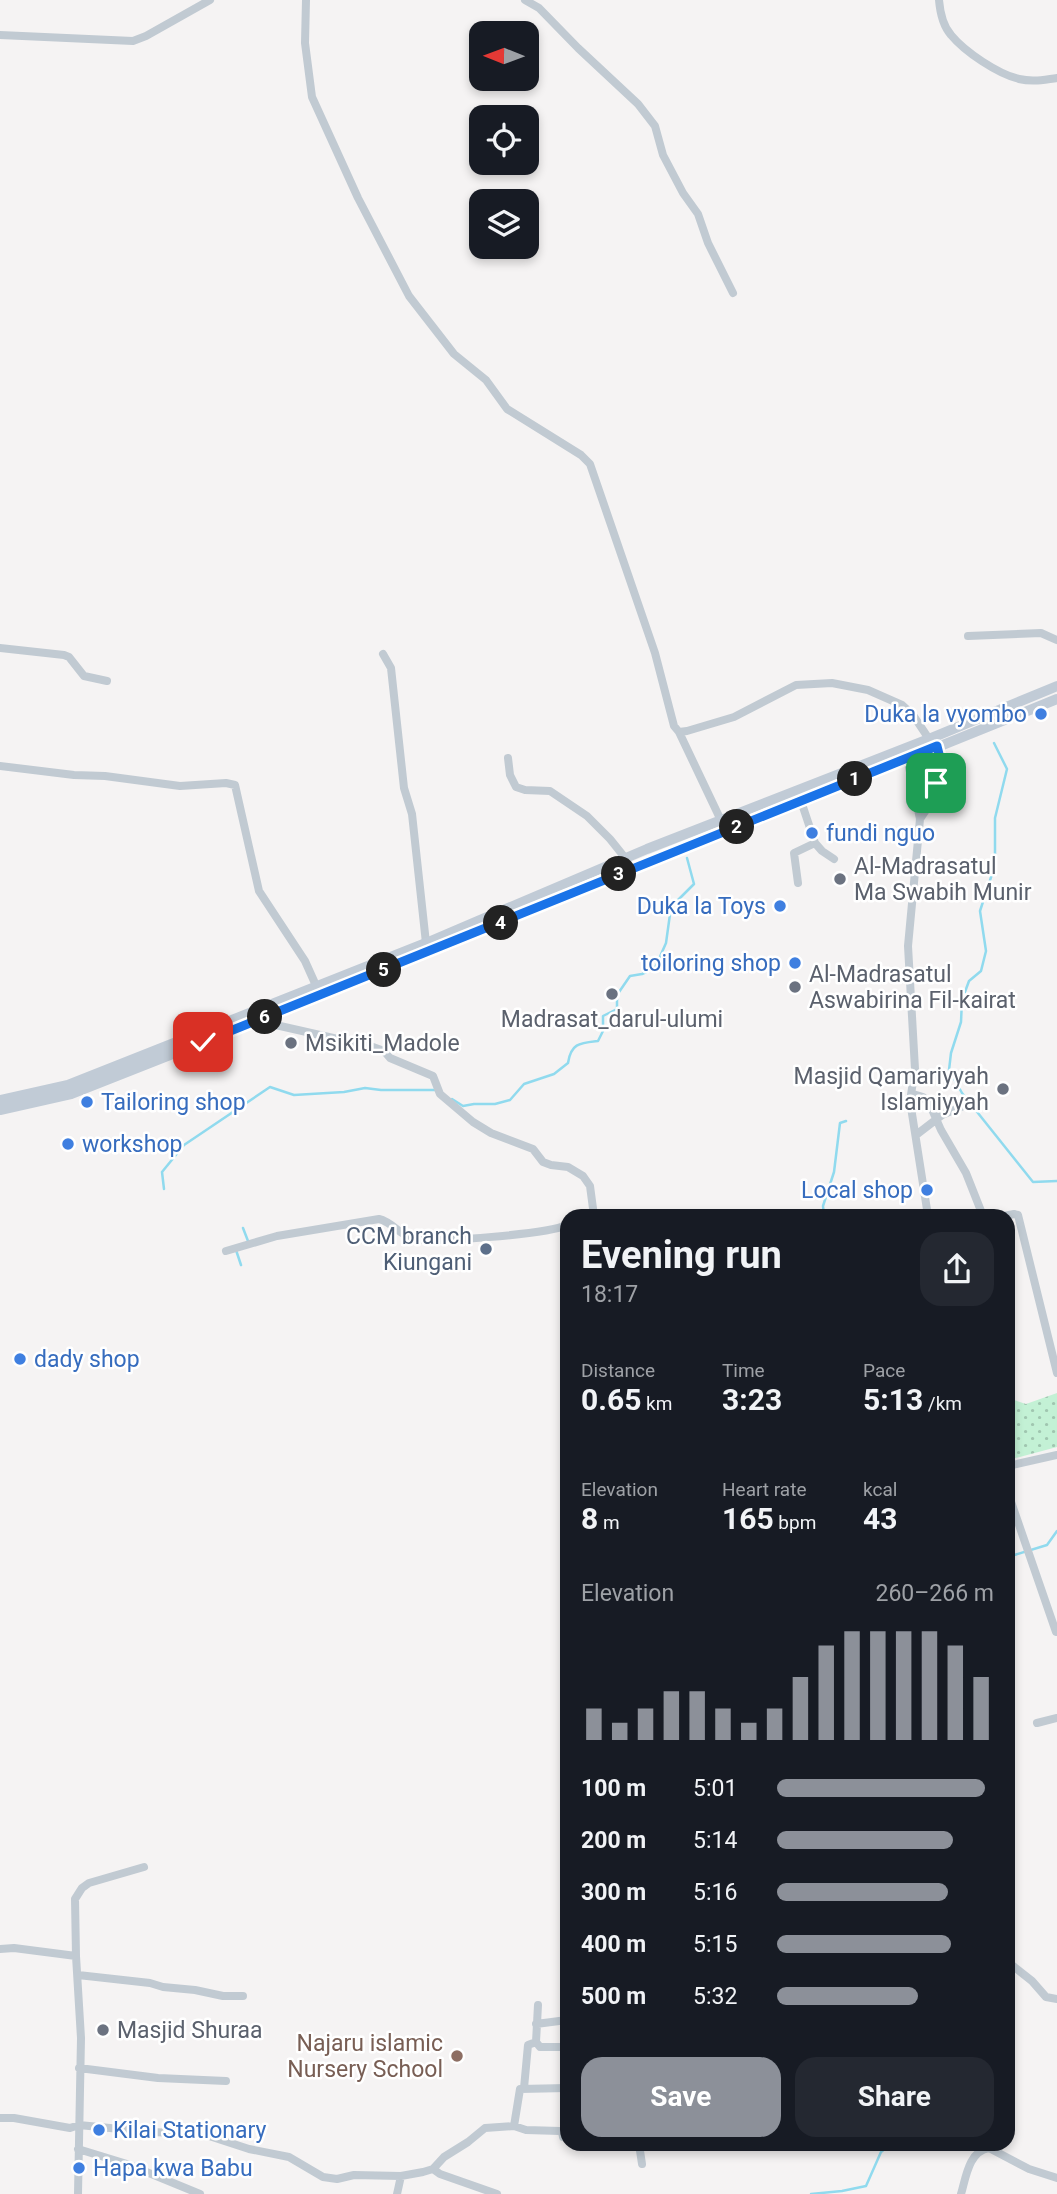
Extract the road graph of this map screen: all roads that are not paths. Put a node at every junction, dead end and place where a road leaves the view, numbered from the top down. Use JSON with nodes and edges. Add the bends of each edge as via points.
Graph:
{"nodes":[{"id":1,"x":210,"y":0,"type":"edge"},
{"id":2,"x":306,"y":0,"type":"edge"},
{"id":3,"x":525,"y":0,"type":"edge"},
{"id":4,"x":939,"y":0,"type":"edge"},
{"id":5,"x":0,"y":35,"type":"edge"},
{"id":6,"x":1057,"y":78,"type":"edge"},
{"id":7,"x":733,"y":293,"type":"dead end"},
{"id":8,"x":968,"y":636,"type":"dead end"},
{"id":9,"x":1057,"y":640,"type":"edge"},
{"id":10,"x":0,"y":648,"type":"edge"},
{"id":11,"x":383,"y":654,"type":"dead end"},
{"id":12,"x":107,"y":681,"type":"dead end"},
{"id":13,"x":1057,"y":686,"type":"edge"},
{"id":14,"x":1056,"y":702,"type":"edge"},
{"id":15,"x":679,"y":732,"type":"junction"},
{"id":16,"x":933,"y":743,"type":"junction"},
{"id":17,"x":508,"y":758,"type":"dead end"},
{"id":18,"x":907,"y":758,"type":"junction"},
{"id":19,"x":0,"y":766,"type":"edge"},
{"id":20,"x":802,"y":801,"type":"junction"},
{"id":21,"x":920,"y":819,"type":"junction"},
{"id":22,"x":724,"y":826,"type":"junction"},
{"id":23,"x":815,"y":843,"type":"junction"},
{"id":24,"x":626,"y":859,"type":"junction"},
{"id":25,"x":834,"y":859,"type":"dead end"},
{"id":26,"x":798,"y":883,"type":"dead end"},
{"id":27,"x":426,"y":943,"type":"junction"},
{"id":28,"x":318,"y":991,"type":"junction"},
{"id":29,"x":256,"y":1021,"type":"junction"},
{"id":30,"x":913,"y":1094,"type":"junction"},
{"id":31,"x":0,"y":1100,"type":"edge"},
{"id":32,"x":975,"y":1101,"type":"dead end"},
{"id":33,"x":0,"y":1110,"type":"edge"},
{"id":34,"x":936,"y":1120,"type":"junction"},
{"id":35,"x":916,"y":1135,"type":"junction"},
{"id":36,"x":593,"y":1209,"type":"edge"},
{"id":37,"x":927,"y":1209,"type":"edge"},
{"id":38,"x":979,"y":1209,"type":"edge"},
{"id":39,"x":1015,"y":1215,"type":"edge"},
{"id":40,"x":560,"y":1228,"type":"edge"},
{"id":41,"x":226,"y":1251,"type":"dead end"},
{"id":42,"x":1057,"y":1373,"type":"edge"},
{"id":43,"x":1057,"y":1455,"type":"edge"},
{"id":44,"x":1015,"y":1464,"type":"edge"},
{"id":45,"x":1015,"y":1514,"type":"edge"},
{"id":46,"x":1056,"y":1632,"type":"edge"},
{"id":47,"x":1057,"y":1718,"type":"edge"},
{"id":48,"x":1037,"y":1723,"type":"dead end"},
{"id":49,"x":144,"y":1867,"type":"dead end"},
{"id":50,"x":0,"y":1950,"type":"edge"},
{"id":51,"x":76,"y":1956,"type":"junction"},
{"id":52,"x":1015,"y":1968,"type":"edge"},
{"id":53,"x":78,"y":1975,"type":"junction"},
{"id":54,"x":243,"y":1996,"type":"dead end"},
{"id":55,"x":1057,"y":1999,"type":"edge"},
{"id":56,"x":538,"y":2005,"type":"dead end"},
{"id":57,"x":560,"y":2021,"type":"edge"},
{"id":58,"x":536,"y":2024,"type":"junction"},
{"id":59,"x":536,"y":2042,"type":"junction"},
{"id":60,"x":560,"y":2046,"type":"edge"},
{"id":61,"x":79,"y":2068,"type":"junction"},
{"id":62,"x":226,"y":2081,"type":"dead end"},
{"id":63,"x":524,"y":2088,"type":"junction"},
{"id":64,"x":560,"y":2088,"type":"edge"},
{"id":65,"x":0,"y":2118,"type":"edge"},
{"id":66,"x":79,"y":2125,"type":"junction"},
{"id":67,"x":514,"y":2126,"type":"junction"},
{"id":68,"x":560,"y":2131,"type":"edge"},
{"id":69,"x":78,"y":2149,"type":"junction"},
{"id":70,"x":640,"y":2151,"type":"edge"},
{"id":71,"x":979,"y":2151,"type":"edge"},
{"id":72,"x":995,"y":2151,"type":"edge"},
{"id":73,"x":642,"y":2165,"type":"dead end"},
{"id":74,"x":433,"y":2169,"type":"junction"},
{"id":75,"x":401,"y":2176,"type":"junction"},
{"id":76,"x":1057,"y":2178,"type":"edge"},
{"id":77,"x":78,"y":2194,"type":"edge"},
{"id":78,"x":200,"y":2194,"type":"edge"},
{"id":79,"x":397,"y":2194,"type":"edge"},
{"id":80,"x":498,"y":2194,"type":"edge"},
{"id":81,"x":961,"y":2194,"type":"edge"}],
"edges":[{"from":1,"to":5,"type":"street","via":[[133,41]]},
{"from":2,"to":15,"type":"street","via":[[305,43],[312,97],[358,198],[409,296],[454,354],[486,380],[507,409],[590,464]]},
{"from":3,"to":7,"type":"street","via":[[539,8],[655,126],[663,155],[698,214]]},
{"from":4,"to":6,"type":"street","via":[[950,35],[980,60],[1020,79]]},
{"from":8,"to":9,"type":"street","via":[[1041,634]]},
{"from":10,"to":12,"type":"street","via":[[64,655],[84,676]]},
{"from":11,"to":27,"type":"street","via":[[391,668]]},
{"from":13,"to":16,"type":"main road"},
{"from":14,"to":16,"type":"main road"},
{"from":15,"to":16,"type":"street","via":[[734,717],[796,685],[832,683],[868,690],[902,705]]},
{"from":15,"to":22,"type":"street"},
{"from":16,"to":18,"type":"main road"},
{"from":16,"to":21,"type":"street","via":[[942,766]]},
{"from":16,"to":22,"type":"main road"},
{"from":17,"to":24,"type":"street","via":[[516,787],[550,791],[587,816]]},
{"from":18,"to":20,"type":"main road"},
{"from":18,"to":21,"type":"street"},
{"from":19,"to":28,"type":"street","via":[[180,786],[235,786],[259,891],[305,961]]},
{"from":20,"to":22,"type":"main road"},
{"from":20,"to":23,"type":"street"},
{"from":21,"to":30,"type":"street","via":[[908,946]]},
{"from":22,"to":24,"type":"main road"},
{"from":22,"to":28,"type":"main road"},
{"from":23,"to":25,"type":"street"},
{"from":23,"to":26,"type":"street","via":[[794,853]]},
{"from":24,"to":27,"type":"main road"},
{"from":27,"to":28,"type":"main road"},
{"from":28,"to":29,"type":"main road"},
{"from":28,"to":31,"type":"main road","via":[[68,1085]]},
{"from":29,"to":33,"type":"main road","via":[[71,1094]]},
{"from":29,"to":36,"type":"street","via":[[384,1051],[390,1058],[433,1076],[439,1091],[473,1122],[533,1149],[551,1165],[568,1167],[583,1176],[590,1186]]},
{"from":30,"to":34,"type":"street","via":[[923,1097]]},
{"from":30,"to":35,"type":"street","via":[[910,1101]]},
{"from":32,"to":34,"type":"street"},
{"from":34,"to":35,"type":"street"},
{"from":34,"to":38,"type":"street","via":[[966,1173]]},
{"from":35,"to":37,"type":"street"},
{"from":39,"to":42,"type":"street"},
{"from":40,"to":41,"type":"street","via":[[413,1239],[379,1219],[277,1236]]},
{"from":43,"to":44,"type":"street"},
{"from":45,"to":46,"type":"street"},
{"from":47,"to":48,"type":"street"},
{"from":49,"to":51,"type":"street","via":[[82,1888],[75,1899]]},
{"from":50,"to":51,"type":"street"},
{"from":51,"to":53,"type":"street"},
{"from":52,"to":55,"type":"street","via":[[1046,1997]]},
{"from":53,"to":54,"type":"street"},
{"from":53,"to":61,"type":"street"},
{"from":56,"to":58,"type":"street"},
{"from":57,"to":58,"type":"street"},
{"from":58,"to":59,"type":"street"},
{"from":59,"to":60,"type":"street","via":[[540,2047]]},
{"from":59,"to":63,"type":"street","via":[[528,2045]]},
{"from":61,"to":62,"type":"street"},
{"from":61,"to":66,"type":"street"},
{"from":63,"to":64,"type":"street"},
{"from":63,"to":67,"type":"street","via":[[518,2093]]},
{"from":65,"to":66,"type":"street","via":[[70,2128]]},
{"from":66,"to":69,"type":"street"},
{"from":66,"to":75,"type":"street","via":[[203,2134],[289,2157],[323,2177]]},
{"from":67,"to":68,"type":"street"},
{"from":67,"to":74,"type":"street","via":[[485,2128]]},
{"from":69,"to":77,"type":"street"},
{"from":69,"to":78,"type":"street"},
{"from":70,"to":73,"type":"street"},
{"from":71,"to":81,"type":"street"},
{"from":72,"to":76,"type":"street"},
{"from":74,"to":75,"type":"street"},
{"from":74,"to":80,"type":"street"},
{"from":75,"to":79,"type":"street"}]}
